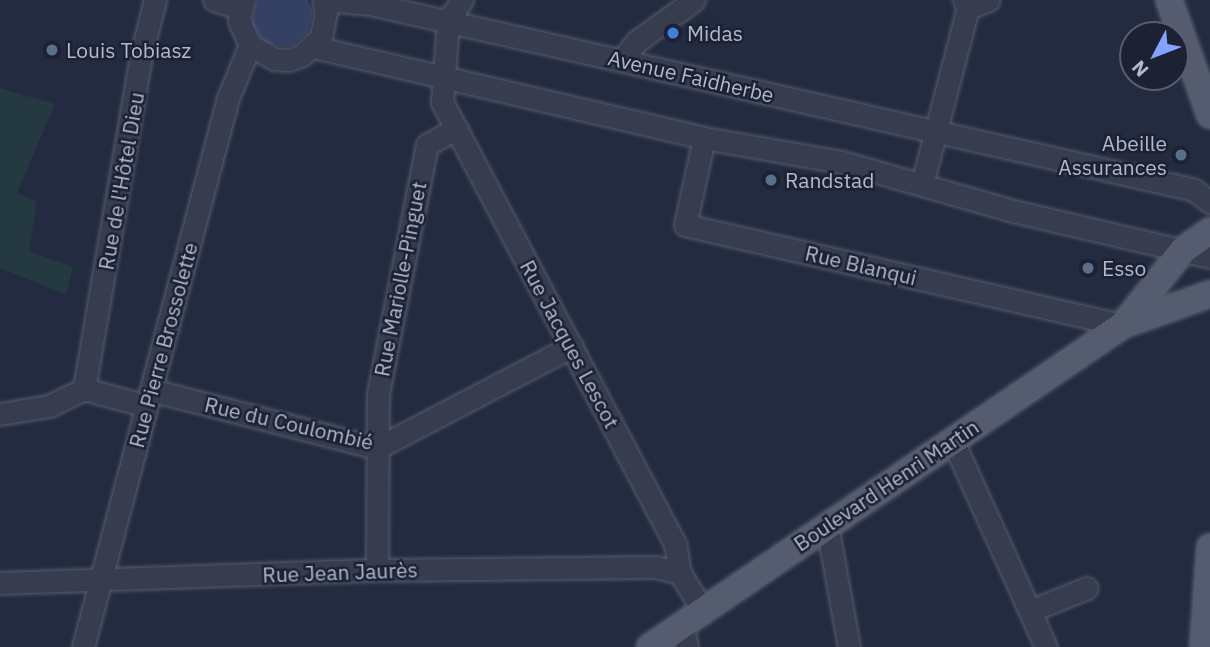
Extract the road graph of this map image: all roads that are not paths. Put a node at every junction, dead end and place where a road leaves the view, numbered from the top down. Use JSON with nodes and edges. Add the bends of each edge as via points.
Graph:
{"nodes":[{"id":1,"x":155,"y":0,"type":"edge"},
{"id":2,"x":214,"y":0,"type":"edge"},
{"id":3,"x":324,"y":0,"type":"edge"},
{"id":4,"x":462,"y":0,"type":"edge"},
{"id":5,"x":694,"y":0,"type":"edge"},
{"id":6,"x":989,"y":0,"type":"edge"},
{"id":7,"x":1169,"y":0,"type":"edge"},
{"id":8,"x":242,"y":4,"type":"edge"},
{"id":9,"x":966,"y":4,"type":"edge"},
{"id":10,"x":448,"y":21,"type":"junction"},
{"id":11,"x":250,"y":45,"type":"junction"},
{"id":12,"x":314,"y":47,"type":"junction"},
{"id":13,"x":622,"y":60,"type":"junction"},
{"id":14,"x":443,"y":77,"type":"junction"},
{"id":15,"x":1207,"y":104,"type":"edge"},
{"id":16,"x":456,"y":128,"type":"junction"},
{"id":17,"x":933,"y":131,"type":"junction"},
{"id":18,"x":704,"y":138,"type":"junction"},
{"id":19,"x":922,"y":184,"type":"junction"},
{"id":20,"x":1210,"y":202,"type":"edge"},
{"id":21,"x":1210,"y":231,"type":"edge"},
{"id":22,"x":1183,"y":250,"type":"junction"},
{"id":23,"x":1210,"y":257,"type":"edge"},
{"id":24,"x":1204,"y":301,"type":"edge"},
{"id":25,"x":1123,"y":325,"type":"junction"},
{"id":26,"x":572,"y":346,"type":"junction"},
{"id":27,"x":84,"y":389,"type":"junction"},
{"id":28,"x":149,"y":398,"type":"junction"},
{"id":29,"x":0,"y":414,"type":"edge"},
{"id":30,"x":952,"y":439,"type":"junction"},
{"id":31,"x":377,"y":448,"type":"junction"},
{"id":32,"x":827,"y":525,"type":"junction"},
{"id":33,"x":1210,"y":547,"type":"edge"},
{"id":34,"x":377,"y":570,"type":"junction"},
{"id":35,"x":680,"y":573,"type":"junction"},
{"id":36,"x":101,"y":580,"type":"junction"},
{"id":37,"x":0,"y":583,"type":"edge"},
{"id":38,"x":1087,"y":587,"type":"dead end"},
{"id":39,"x":1031,"y":611,"type":"junction"},
{"id":40,"x":690,"y":627,"type":"edge"},
{"id":41,"x":654,"y":646,"type":"edge"},
{"id":42,"x":83,"y":647,"type":"edge"},
{"id":43,"x":849,"y":647,"type":"edge"},
{"id":44,"x":1046,"y":647,"type":"edge"},
{"id":45,"x":1203,"y":647,"type":"edge"}],
"edges":[{"from":1,"to":27,"type":"street","name":"Rue de l'Hôtel Dieu","via":[[141,56],[132,130]]},
{"from":2,"to":8,"type":"street"},
{"from":3,"to":10,"type":"street","name":"Avenue Faidherbe","via":[[370,4]]},
{"from":3,"to":12,"type":"street","via":[[325,25]]},
{"from":4,"to":10,"type":"street"},
{"from":5,"to":13,"type":"street","via":[[637,41]]},
{"from":6,"to":9,"type":"street"},
{"from":7,"to":15,"type":"main road"},
{"from":8,"to":11,"type":"street","via":[[239,21]]},
{"from":9,"to":17,"type":"street"},
{"from":10,"to":13,"type":"street","name":"Avenue Faidherbe"},
{"from":10,"to":14,"type":"street"},
{"from":11,"to":12,"type":"street","via":[[274,59],[302,55]]},
{"from":11,"to":28,"type":"street","name":"Rue Pierre Brossolette","via":[[228,98]]},
{"from":12,"to":14,"type":"street"},
{"from":13,"to":17,"type":"street","name":"Avenue Faidherbe"},
{"from":14,"to":16,"type":"street","name":"Rue Jacques Lescot","via":[[442,102]]},
{"from":14,"to":18,"type":"street"},
{"from":16,"to":26,"type":"street","name":"Rue Jacques Lescot"},
{"from":16,"to":31,"type":"street","name":"Rue Mariolle-Pinguet","via":[[427,145],[378,394]]},
{"from":17,"to":19,"type":"street"},
{"from":17,"to":20,"type":"street","name":"Avenue Faidherbe","via":[[1194,190]]},
{"from":18,"to":19,"type":"street","via":[[842,162]]},
{"from":18,"to":25,"type":"street","name":"Rue Blanqui","via":[[685,225]]},
{"from":19,"to":22,"type":"street","via":[[1013,211]]},
{"from":21,"to":22,"type":"main road","name":"Boulevard Henri Martin"},
{"from":22,"to":23,"type":"street"},
{"from":22,"to":25,"type":"main road","name":"Boulevard Henri Martin"},
{"from":24,"to":25,"type":"main road","name":"Boulevard Henri Martin"},
{"from":25,"to":30,"type":"main road","name":"Boulevard Henri Martin"},
{"from":26,"to":31,"type":"street","name":"Rue du Coulombié"},
{"from":26,"to":35,"type":"street","name":"Rue Jacques Lescot","via":[[675,543]]},
{"from":27,"to":28,"type":"street","name":"Rue du Coulombié"},
{"from":27,"to":29,"type":"street","via":[[49,406]]},
{"from":28,"to":31,"type":"street","name":"Rue du Coulombié"},
{"from":28,"to":36,"type":"street","name":"Rue Pierre Brossolette"},
{"from":30,"to":32,"type":"main road","name":"Boulevard Henri Martin"},
{"from":30,"to":39,"type":"street"},
{"from":31,"to":34,"type":"street","name":"Rue Mariolle-Pinguet"},
{"from":32,"to":40,"type":"main road","name":"Boulevard Henri Martin"},
{"from":32,"to":43,"type":"street"},
{"from":33,"to":45,"type":"main road"},
{"from":34,"to":35,"type":"street","name":"Rue Jean Jaurès","via":[[655,567]]},
{"from":34,"to":36,"type":"street","name":"Rue Jean Jaurès"},
{"from":35,"to":40,"type":"street","name":"Rue Jacques Lescot"},
{"from":36,"to":37,"type":"street","name":"Rue Jean Jaurès"},
{"from":36,"to":42,"type":"street","name":"Rue Pierre Brossolette"},
{"from":38,"to":39,"type":"street"},
{"from":39,"to":44,"type":"street"},
{"from":40,"to":41,"type":"main road","name":"Boulevard Henri Martin"}]}
